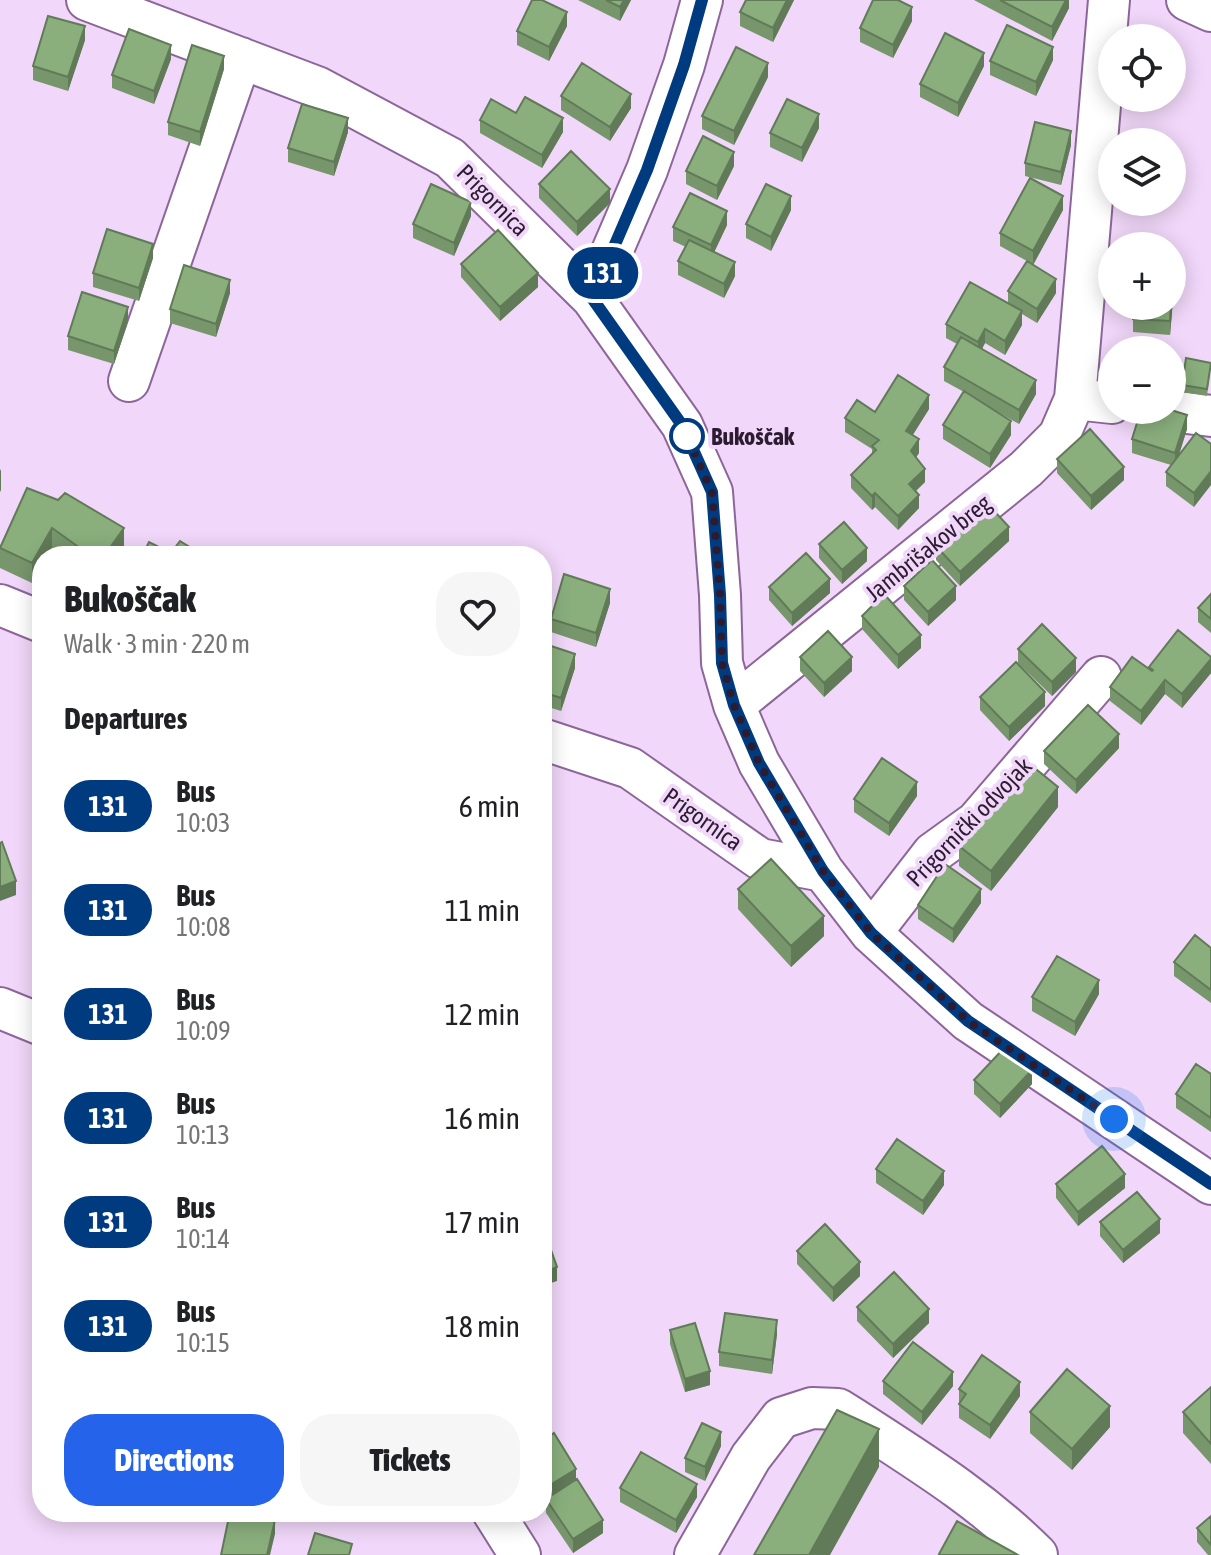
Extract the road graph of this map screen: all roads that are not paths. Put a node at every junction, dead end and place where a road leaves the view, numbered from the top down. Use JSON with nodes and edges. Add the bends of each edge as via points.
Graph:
{"nodes":[{"id":1,"x":87,"y":0,"type":"edge"},
{"id":2,"x":702,"y":0,"type":"edge"},
{"id":3,"x":1109,"y":0,"type":"edge"},
{"id":4,"x":1187,"y":0,"type":"edge"},
{"id":5,"x":1211,"y":11,"type":"edge"},
{"id":6,"x":241,"y":58,"type":"junction"},
{"id":7,"x":592,"y":298,"type":"junction"},
{"id":8,"x":129,"y":381,"type":"dead end"},
{"id":9,"x":1093,"y":401,"type":"edge"},
{"id":10,"x":1186,"y":413,"type":"edge"},
{"id":11,"x":1211,"y":416,"type":"edge"},
{"id":12,"x":0,"y":605,"type":"edge"},
{"id":13,"x":32,"y":618,"type":"edge"},
{"id":14,"x":1101,"y":677,"type":"dead end"},
{"id":15,"x":734,"y":705,"type":"junction"},
{"id":16,"x":552,"y":742,"type":"edge"},
{"id":17,"x":823,"y":871,"type":"junction"},
{"id":18,"x":871,"y":933,"type":"junction"},
{"id":19,"x":0,"y":1008,"type":"edge"},
{"id":20,"x":32,"y":1021,"type":"edge"},
{"id":21,"x":1211,"y":1184,"type":"edge"},
{"id":22,"x":499,"y":1522,"type":"edge"},
{"id":23,"x":520,"y":1555,"type":"edge"},
{"id":24,"x":695,"y":1555,"type":"edge"},
{"id":25,"x":1037,"y":1555,"type":"edge"}],
"edges":[{"from":1,"to":6,"type":"street","name":"Prigornica"},
{"from":2,"to":7,"type":"street","via":[[647,170]]},
{"from":3,"to":9,"type":"street","name":"Jambrišakov breg"},
{"from":4,"to":5,"type":"street"},
{"from":6,"to":7,"type":"street","name":"Prigornica","via":[[317,87],[450,158]]},
{"from":6,"to":8,"type":"street"},
{"from":7,"to":15,"type":"street","name":"Prigornica","via":[[682,425],[712,492],[722,663]]},
{"from":9,"to":15,"type":"street","name":"Jambrišakov breg","via":[[1026,469]]},
{"from":10,"to":11,"type":"street"},
{"from":12,"to":13,"type":"street"},
{"from":14,"to":18,"type":"street","name":"Prigornički odvojak","via":[[976,822],[933,853]]},
{"from":15,"to":17,"type":"street","name":"Prigornica","via":[[759,763]]},
{"from":16,"to":17,"type":"street","name":"Prigornica","via":[[630,768],[760,859]]},
{"from":17,"to":18,"type":"street","name":"Prigornica"},
{"from":18,"to":21,"type":"street","name":"Prigornica","via":[[968,1021]]},
{"from":19,"to":20,"type":"street"},
{"from":22,"to":23,"type":"street"},
{"from":24,"to":25,"type":"street","via":[[751,1457],[781,1418],[812,1408],[838,1409],[894,1445],[961,1489]]}]}
